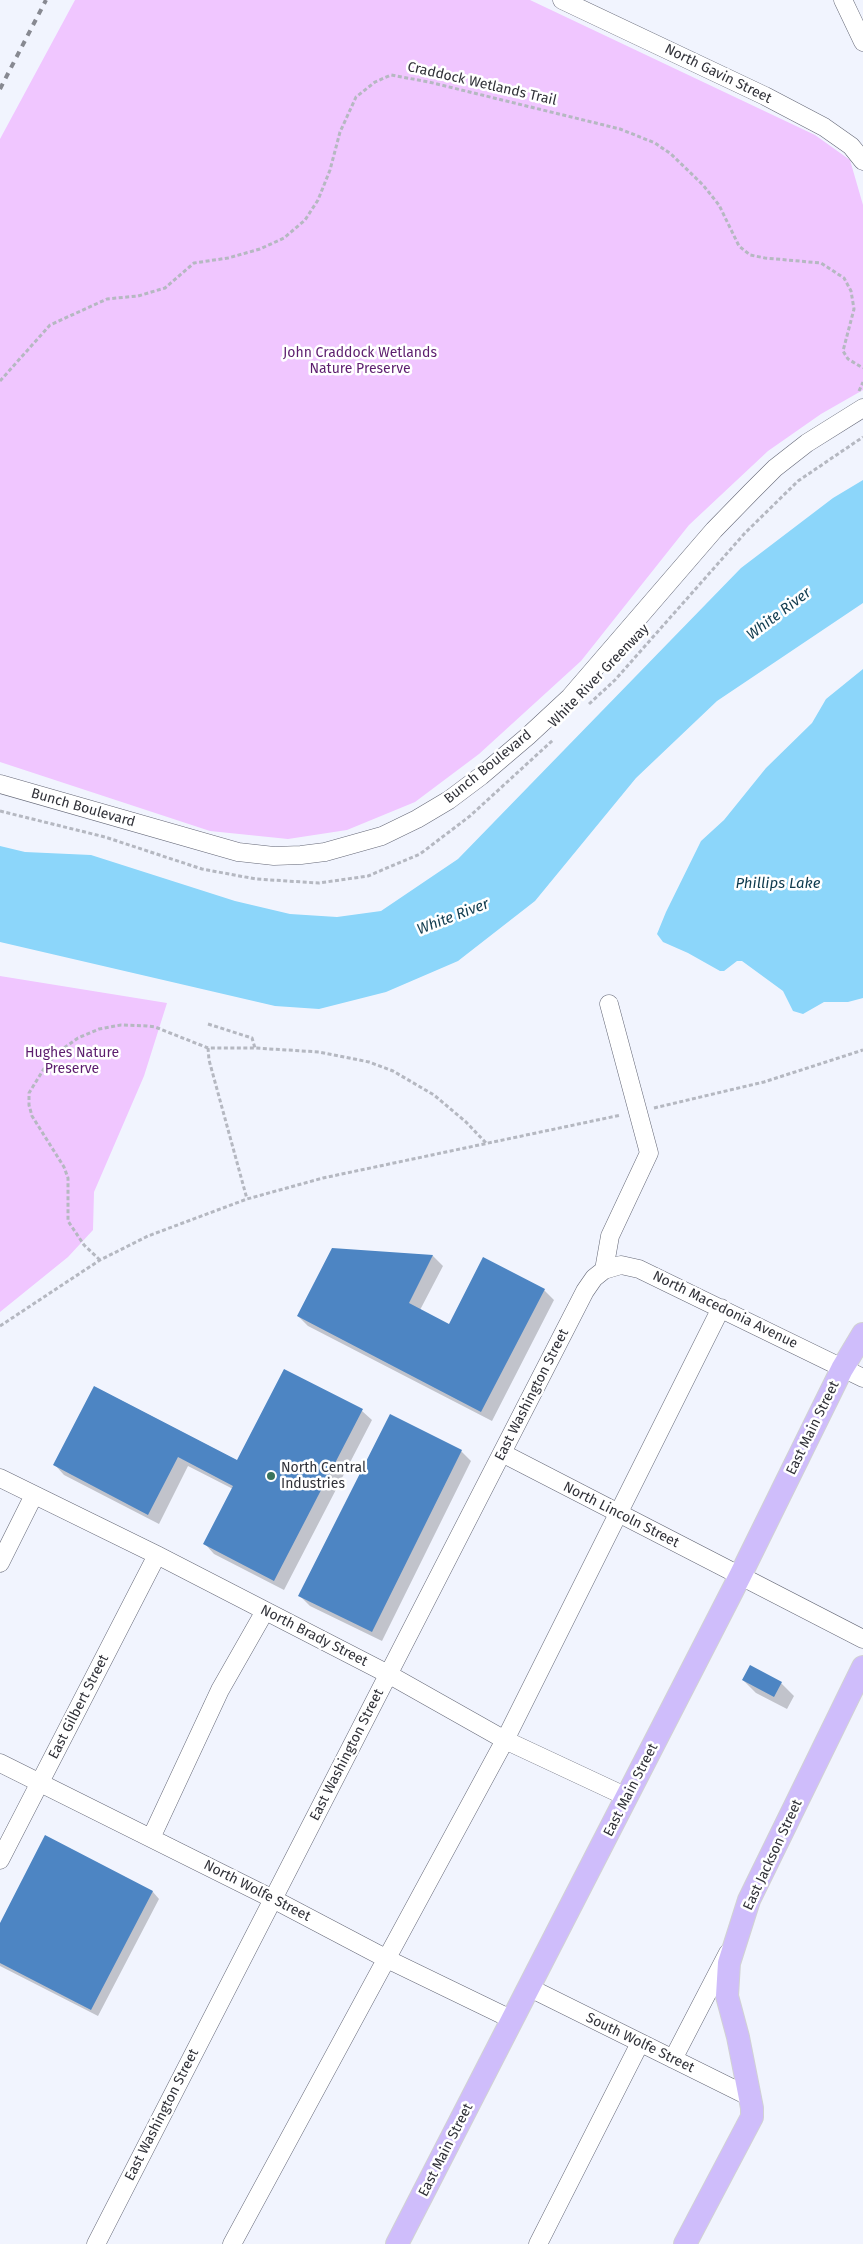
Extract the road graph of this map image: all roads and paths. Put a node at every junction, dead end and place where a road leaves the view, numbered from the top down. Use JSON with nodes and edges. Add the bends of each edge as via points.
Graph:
{"nodes":[{"id":1,"x":562,"y":0,"type":"edge"},
{"id":2,"x":843,"y":0,"type":"edge"},
{"id":3,"x":863,"y":42,"type":"edge"},
{"id":4,"x":863,"y":161,"type":"edge"},
{"id":5,"x":863,"y":368,"type":"edge"},
{"id":6,"x":0,"y":381,"type":"edge"},
{"id":7,"x":863,"y":408,"type":"edge"},
{"id":8,"x":863,"y":437,"type":"edge"},
{"id":9,"x":588,"y":706,"type":"dead end"},
{"id":10,"x":554,"y":738,"type":"dead end"},
{"id":11,"x":0,"y":784,"type":"edge"},
{"id":12,"x":0,"y":811,"type":"edge"},
{"id":13,"x":608,"y":1004,"type":"dead end"},
{"id":14,"x":208,"y":1024,"type":"dead end"},
{"id":15,"x":208,"y":1048,"type":"junction"},
{"id":16,"x":255,"y":1048,"type":"junction"},
{"id":17,"x":863,"y":1050,"type":"edge"},
{"id":18,"x":638,"y":1112,"type":"junction"},
{"id":19,"x":487,"y":1145,"type":"junction"},
{"id":20,"x":247,"y":1199,"type":"junction"},
{"id":21,"x":100,"y":1260,"type":"junction"},
{"id":22,"x":604,"y":1270,"type":"junction"},
{"id":23,"x":721,"y":1308,"type":"junction"},
{"id":24,"x":0,"y":1326,"type":"edge"},
{"id":25,"x":863,"y":1334,"type":"edge"},
{"id":26,"x":842,"y":1369,"type":"junction"},
{"id":27,"x":863,"y":1378,"type":"edge"},
{"id":28,"x":502,"y":1453,"type":"junction"},
{"id":29,"x":0,"y":1478,"type":"edge"},
{"id":30,"x":34,"y":1495,"type":"junction"},
{"id":31,"x":620,"y":1513,"type":"junction"},
{"id":32,"x":157,"y":1554,"type":"junction"},
{"id":33,"x":0,"y":1563,"type":"edge"},
{"id":34,"x":740,"y":1576,"type":"junction"},
{"id":35,"x":266,"y":1611,"type":"junction"},
{"id":36,"x":863,"y":1639,"type":"edge"},
{"id":37,"x":863,"y":1668,"type":"edge"},
{"id":38,"x":388,"y":1674,"type":"junction"},
{"id":39,"x":505,"y":1740,"type":"junction"},
{"id":40,"x":0,"y":1763,"type":"edge"},
{"id":41,"x":40,"y":1783,"type":"junction"},
{"id":42,"x":627,"y":1797,"type":"junction"},
{"id":43,"x":152,"y":1838,"type":"junction"},
{"id":44,"x":0,"y":1860,"type":"edge"},
{"id":45,"x":273,"y":1899,"type":"junction"},
{"id":46,"x":738,"y":1935,"type":"junction"},
{"id":47,"x":387,"y":1959,"type":"junction"},
{"id":48,"x":530,"y":1988,"type":"junction"},
{"id":49,"x":513,"y":2020,"type":"junction"},
{"id":50,"x":640,"y":2043,"type":"junction"},
{"id":51,"x":672,"y":2059,"type":"junction"},
{"id":52,"x":750,"y":2097,"type":"junction"},
{"id":53,"x":96,"y":2244,"type":"edge"},
{"id":54,"x":232,"y":2244,"type":"edge"},
{"id":55,"x":397,"y":2244,"type":"edge"},
{"id":56,"x":538,"y":2244,"type":"edge"},
{"id":57,"x":685,"y":2244,"type":"edge"}],
"edges":[{"from":1,"to":4,"type":"street","name":"North Gavin Street","via":[[824,127],[851,146]]},
{"from":2,"to":3,"type":"street"},
{"from":5,"to":6,"type":"path","name":"Craddock Wetlands Trail","via":[[848,359],[843,351],[854,309],[851,291],[844,278],[822,263],[750,254],[739,246],[719,205],[703,185],[655,143],[620,129],[390,75],[356,97],[340,132],[318,200],[305,220],[284,238],[228,258],[194,263],[165,288],[138,296],[107,299],[50,325]]},
{"from":7,"to":11,"type":"street","name":"Bunch Boulevard","via":[[807,443],[752,490],[570,697],[528,736],[449,800],[382,836],[325,852],[301,855],[238,852]]},
{"from":8,"to":9,"type":"path","name":"White River Greenway","via":[[798,482],[745,533],[615,680]]},
{"from":10,"to":12,"type":"path","name":"White River Greenway","via":[[470,816],[420,854],[368,876],[319,883],[256,879],[202,869],[105,837]]},
{"from":13,"to":18,"type":"street"},
{"from":14,"to":16,"type":"path","via":[[252,1038]]},
{"from":15,"to":16,"type":"path"},
{"from":15,"to":20,"type":"path"},
{"from":15,"to":21,"type":"path","via":[[155,1027],[121,1025],[100,1029],[78,1038],[57,1053],[29,1093],[32,1116],[68,1178],[68,1221]]},
{"from":16,"to":19,"type":"path","via":[[336,1054],[382,1066],[447,1105]]},
{"from":17,"to":18,"type":"path","via":[[764,1082]]},
{"from":18,"to":19,"type":"path"},
{"from":18,"to":22,"type":"street","via":[[649,1153],[610,1236]]},
{"from":19,"to":20,"type":"path","via":[[323,1178]]},
{"from":20,"to":21,"type":"path","via":[[148,1236]]},
{"from":21,"to":24,"type":"path"},
{"from":22,"to":23,"type":"street","name":"North Macedonia Avenue","via":[[621,1264],[630,1266]]},
{"from":22,"to":28,"type":"street","name":"East Washington Street","via":[[586,1291]]},
{"from":23,"to":26,"type":"street","name":"North Macedonia Avenue","via":[[806,1348]]},
{"from":23,"to":31,"type":"street"},
{"from":25,"to":26,"type":"main road","name":"East Main Street"},
{"from":26,"to":27,"type":"street","name":"North Macedonia Avenue"},
{"from":26,"to":34,"type":"main road","name":"East Main Street"},
{"from":28,"to":31,"type":"street","name":"North Lincoln Street"},
{"from":28,"to":38,"type":"street","name":"East Washington Street"},
{"from":29,"to":30,"type":"street","name":"North Brady Street"},
{"from":30,"to":32,"type":"street","name":"North Brady Street"},
{"from":30,"to":33,"type":"street"},
{"from":31,"to":34,"type":"street","name":"North Lincoln Street"},
{"from":31,"to":39,"type":"street"},
{"from":32,"to":35,"type":"street","name":"North Brady Street"},
{"from":32,"to":41,"type":"street","name":"East Gilbert Street"},
{"from":34,"to":36,"type":"street","name":"North Lincoln Street"},
{"from":34,"to":42,"type":"main road","name":"East Main Street"},
{"from":35,"to":38,"type":"street","name":"North Brady Street"},
{"from":35,"to":43,"type":"street","via":[[220,1690]]},
{"from":37,"to":46,"type":"main road","name":"East Jackson Street","via":[[749,1900]]},
{"from":38,"to":39,"type":"street","name":"North Brady Street"},
{"from":38,"to":45,"type":"street","name":"East Washington Street"},
{"from":39,"to":42,"type":"street","name":"North Brady Street"},
{"from":39,"to":47,"type":"street"},
{"from":40,"to":41,"type":"street","name":"North Wolfe Street"},
{"from":41,"to":43,"type":"street","name":"North Wolfe Street"},
{"from":41,"to":44,"type":"street","name":"East Gilbert Street"},
{"from":42,"to":48,"type":"main road","name":"East Main Street"},
{"from":43,"to":45,"type":"street","name":"North Wolfe Street"},
{"from":45,"to":47,"type":"street","name":"North Wolfe Street"},
{"from":45,"to":53,"type":"street","name":"East Washington Street"},
{"from":46,"to":51,"type":"street"},
{"from":46,"to":52,"type":"main road","name":"East Jackson Street","via":[[729,1963],[727,1996]]},
{"from":47,"to":49,"type":"street","name":"North Wolfe Street"},
{"from":47,"to":54,"type":"street"},
{"from":48,"to":49,"type":"main road","name":"East Main Street"},
{"from":48,"to":50,"type":"street","name":"South Wolfe Street"},
{"from":49,"to":55,"type":"main road","name":"East Main Street"},
{"from":50,"to":51,"type":"street","name":"South Wolfe Street"},
{"from":50,"to":56,"type":"street"},
{"from":51,"to":52,"type":"street","name":"South Wolfe Street"},
{"from":52,"to":57,"type":"main road","name":"East Jackson Street","via":[[752,2117]]}]}
